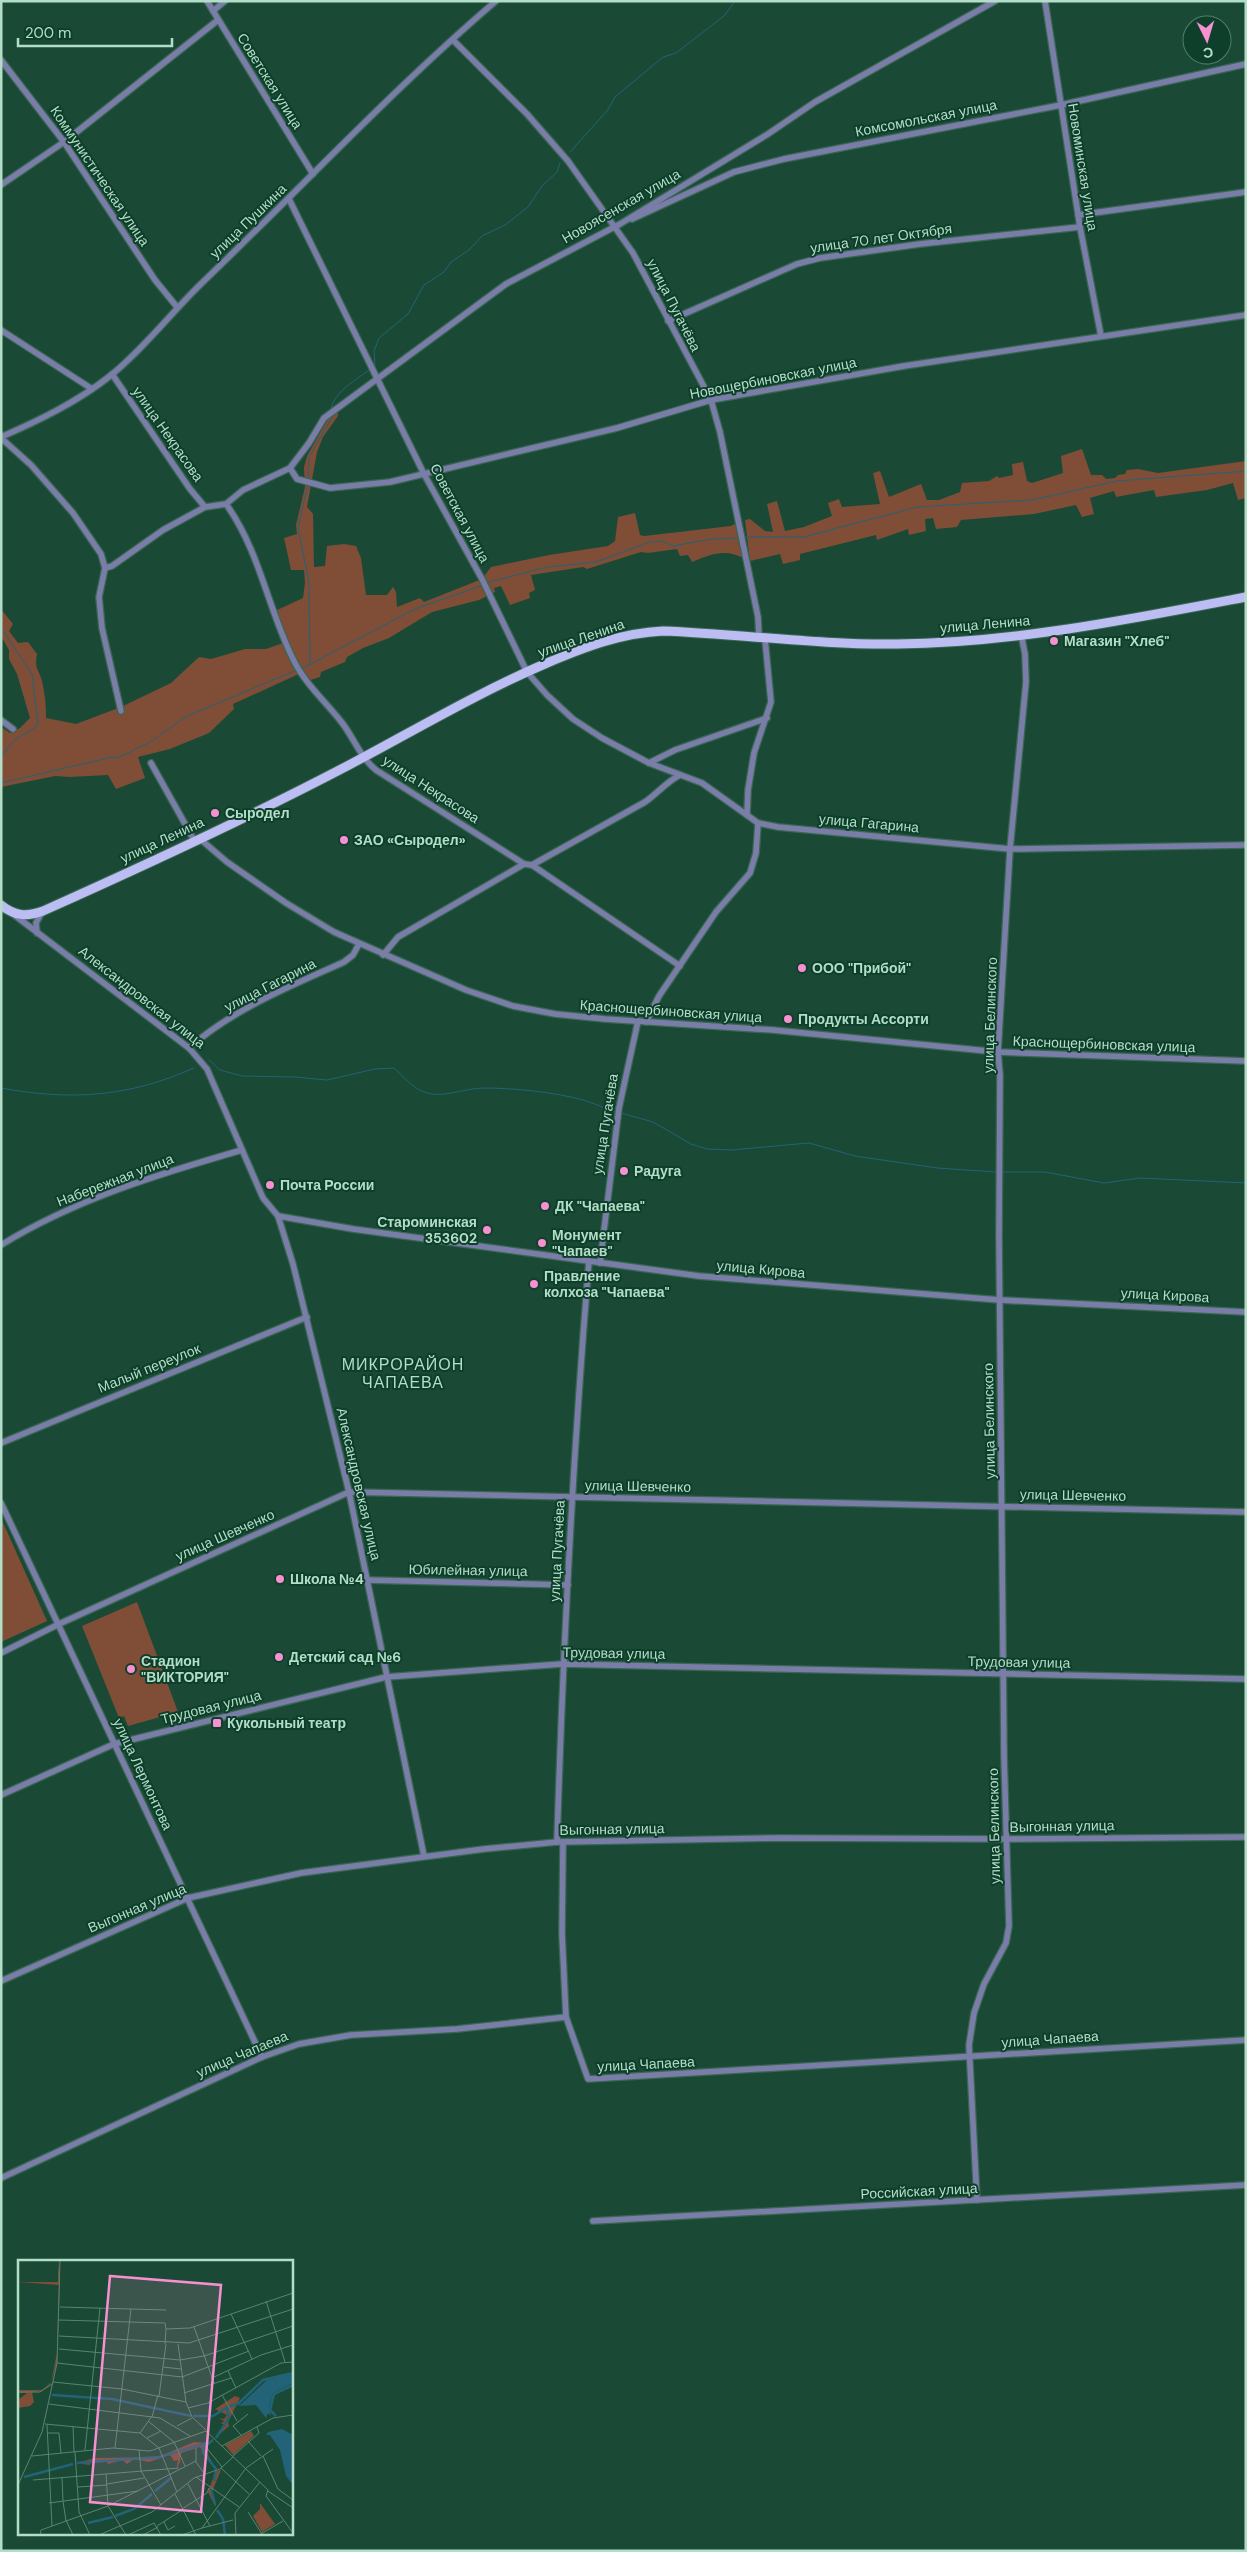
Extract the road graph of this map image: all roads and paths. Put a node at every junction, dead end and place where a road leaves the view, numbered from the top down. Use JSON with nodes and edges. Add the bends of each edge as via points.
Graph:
{"nodes":[{"id":1,"x":207,"y":1,"type":"edge"},
{"id":2,"x":225,"y":1,"type":"edge"},
{"id":3,"x":496,"y":1,"type":"edge"},
{"id":4,"x":995,"y":1,"type":"edge"},
{"id":5,"x":1045,"y":1,"type":"edge"},
{"id":6,"x":213,"y":11,"type":"junction"},
{"id":7,"x":218,"y":20,"type":"junction"},
{"id":8,"x":453,"y":40,"type":"junction"},
{"id":9,"x":1,"y":60,"type":"edge"},
{"id":10,"x":1246,"y":64,"type":"edge"},
{"id":11,"x":1060,"y":105,"type":"junction"},
{"id":12,"x":64,"y":142,"type":"junction"},
{"id":13,"x":313,"y":174,"type":"junction"},
{"id":14,"x":1,"y":185,"type":"edge"},
{"id":15,"x":1246,"y":192,"type":"edge"},
{"id":16,"x":289,"y":199,"type":"junction"},
{"id":17,"x":1078,"y":215,"type":"junction"},
{"id":18,"x":618,"y":225,"type":"junction"},
{"id":19,"x":1080,"y":227,"type":"junction"},
{"id":20,"x":177,"y":306,"type":"junction"},
{"id":21,"x":1246,"y":315,"type":"edge"},
{"id":22,"x":668,"y":321,"type":"junction"},
{"id":23,"x":1,"y":330,"type":"edge"},
{"id":24,"x":1101,"y":336,"type":"junction"},
{"id":25,"x":112,"y":374,"type":"junction"},
{"id":26,"x":377,"y":378,"type":"junction"},
{"id":27,"x":92,"y":389,"type":"junction"},
{"id":28,"x":710,"y":400,"type":"junction"},
{"id":29,"x":1,"y":438,"type":"edge"},
{"id":30,"x":290,"y":468,"type":"junction"},
{"id":31,"x":424,"y":474,"type":"junction"},
{"id":32,"x":226,"y":504,"type":"junction"},
{"id":33,"x":205,"y":507,"type":"junction"},
{"id":34,"x":105,"y":568,"type":"junction"},
{"id":35,"x":1246,"y":597,"type":"edge"},
{"id":36,"x":1021,"y":634,"type":"junction"},
{"id":37,"x":762,"y":639,"type":"junction"},
{"id":38,"x":527,"y":672,"type":"junction"},
{"id":39,"x":121,"y":711,"type":"dead end"},
{"id":40,"x":767,"y":718,"type":"junction"},
{"id":41,"x":1,"y":720,"type":"edge"},
{"id":42,"x":13,"y":729,"type":"dead end"},
{"id":43,"x":364,"y":757,"type":"junction"},
{"id":44,"x":151,"y":763,"type":"dead end"},
{"id":45,"x":649,"y":764,"type":"junction"},
{"id":46,"x":680,"y":775,"type":"junction"},
{"id":47,"x":748,"y":815,"type":"junction"},
{"id":48,"x":758,"y":823,"type":"junction"},
{"id":49,"x":197,"y":839,"type":"junction"},
{"id":50,"x":1246,"y":844,"type":"edge"},
{"id":51,"x":1010,"y":849,"type":"junction"},
{"id":52,"x":512,"y":856,"type":"junction"},
{"id":53,"x":524,"y":864,"type":"junction"},
{"id":54,"x":532,"y":865,"type":"junction"},
{"id":55,"x":512,"y":871,"type":"junction"},
{"id":56,"x":1,"y":905,"type":"edge"},
{"id":57,"x":43,"y":910,"type":"junction"},
{"id":58,"x":9,"y":911,"type":"junction"},
{"id":59,"x":37,"y":933,"type":"junction"},
{"id":60,"x":359,"y":944,"type":"junction"},
{"id":61,"x":383,"y":955,"type":"junction"},
{"id":62,"x":680,"y":966,"type":"junction"},
{"id":63,"x":638,"y":1021,"type":"junction"},
{"id":64,"x":646,"y":1022,"type":"junction"},
{"id":65,"x":189,"y":1048,"type":"junction"},
{"id":66,"x":998,"y":1052,"type":"junction"},
{"id":67,"x":1246,"y":1061,"type":"edge"},
{"id":68,"x":242,"y":1150,"type":"junction"},
{"id":69,"x":278,"y":1216,"type":"junction"},
{"id":70,"x":1,"y":1245,"type":"edge"},
{"id":71,"x":588,"y":1261,"type":"junction"},
{"id":72,"x":600,"y":1263,"type":"junction"},
{"id":73,"x":1000,"y":1300,"type":"junction"},
{"id":74,"x":1246,"y":1312,"type":"edge"},
{"id":75,"x":306,"y":1316,"type":"junction"},
{"id":76,"x":1,"y":1443,"type":"edge"},
{"id":77,"x":349,"y":1492,"type":"junction"},
{"id":78,"x":572,"y":1497,"type":"junction"},
{"id":79,"x":1002,"y":1505,"type":"junction"},
{"id":80,"x":2,"y":1507,"type":"edge"},
{"id":81,"x":1246,"y":1512,"type":"edge"},
{"id":82,"x":367,"y":1580,"type":"junction"},
{"id":83,"x":568,"y":1585,"type":"junction"},
{"id":84,"x":59,"y":1624,"type":"junction"},
{"id":85,"x":1,"y":1653,"type":"edge"},
{"id":86,"x":562,"y":1664,"type":"junction"},
{"id":87,"x":1004,"y":1675,"type":"junction"},
{"id":88,"x":386,"y":1677,"type":"junction"},
{"id":89,"x":1246,"y":1679,"type":"edge"},
{"id":90,"x":114,"y":1744,"type":"junction"},
{"id":91,"x":1,"y":1795,"type":"edge"},
{"id":92,"x":1246,"y":1837,"type":"edge"},
{"id":93,"x":1006,"y":1839,"type":"junction"},
{"id":94,"x":560,"y":1842,"type":"junction"},
{"id":95,"x":424,"y":1856,"type":"junction"},
{"id":96,"x":188,"y":1898,"type":"junction"},
{"id":97,"x":1,"y":1981,"type":"edge"},
{"id":98,"x":566,"y":2017,"type":"junction"},
{"id":99,"x":1246,"y":2040,"type":"edge"},
{"id":100,"x":262,"y":2057,"type":"junction"},
{"id":101,"x":970,"y":2058,"type":"junction"},
{"id":102,"x":1,"y":2178,"type":"edge"},
{"id":103,"x":1246,"y":2185,"type":"edge"},
{"id":104,"x":977,"y":2200,"type":"junction"},
{"id":105,"x":593,"y":2221,"type":"dead end"}],
"edges":[{"from":1,"to":6,"type":"street","name":"Советская улица"},
{"from":2,"to":6,"type":"street"},
{"from":3,"to":8,"type":"street","name":"улица Пушкина"},
{"from":4,"to":18,"type":"street","name":"Новоясенская улица","via":[[815,102]]},
{"from":5,"to":11,"type":"street","name":"Новоминская улица"},
{"from":6,"to":7,"type":"street","name":"Советская улица"},
{"from":7,"to":12,"type":"street"},
{"from":7,"to":13,"type":"street","name":"Советская улица"},
{"from":8,"to":13,"type":"street","name":"улица Пушкина"},
{"from":8,"to":18,"type":"street","name":"улица Пугачёва","via":[[527,114]]},
{"from":9,"to":12,"type":"street","name":"Коммунистическая улица"},
{"from":10,"to":11,"type":"street","name":"Комсомольская улица"},
{"from":11,"to":17,"type":"street","name":"Новоминская улица"},
{"from":11,"to":18,"type":"street","name":"Комсомольская улица","via":[[784,159],[734,172]]},
{"from":12,"to":14,"type":"street"},
{"from":12,"to":20,"type":"street","name":"Коммунистическая улица","via":[[155,280]]},
{"from":13,"to":16,"type":"street","name":"улица Пушкина"},
{"from":15,"to":17,"type":"street"},
{"from":16,"to":20,"type":"street","name":"улица Пушкина"},
{"from":16,"to":26,"type":"street","name":"Советская улица"},
{"from":17,"to":19,"type":"street","name":"Новоминская улица"},
{"from":18,"to":22,"type":"street","name":"улица Пугачёва"},
{"from":18,"to":26,"type":"street","name":"Новоясенская улица","via":[[506,284]]},
{"from":19,"to":22,"type":"street","name":"улица 70 лет Октября","via":[[820,258],[797,264]]},
{"from":19,"to":24,"type":"street","name":"Новоминская улица"},
{"from":20,"to":25,"type":"street","name":"улица Пушкина"},
{"from":21,"to":24,"type":"street","name":"Новощербиновская улица"},
{"from":22,"to":28,"type":"street","name":"улица Пугачёва"},
{"from":23,"to":27,"type":"street"},
{"from":24,"to":28,"type":"street","name":"Новощербиновская улица"},
{"from":25,"to":27,"type":"street","name":"улица Пушкина"},
{"from":25,"to":33,"type":"street","name":"улица Некрасова"},
{"from":26,"to":30,"type":"street","name":"Новоясенская улица","via":[[324,418]]},
{"from":26,"to":31,"type":"street","name":"Советская улица"},
{"from":27,"to":29,"type":"street","name":"улица Пушкина","via":[[61,409]]},
{"from":28,"to":31,"type":"street","name":"Новощербиновская улица","via":[[617,428]]},
{"from":28,"to":37,"type":"street","name":"улица Пугачёва","via":[[720,432]]},
{"from":29,"to":34,"type":"street","via":[[31,465],[73,513],[96,545]]},
{"from":30,"to":31,"type":"street","name":"Новощербиновская улица","via":[[297,478],[330,488],[357,487]]},
{"from":30,"to":32,"type":"street","via":[[243,490]]},
{"from":31,"to":38,"type":"street","name":"Советская улица","via":[[482,579]]},
{"from":32,"to":33,"type":"street"},
{"from":32,"to":43,"type":"street","name":"улица Некрасова","via":[[253,554],[294,662],[336,714]]},
{"from":33,"to":34,"type":"street"},
{"from":34,"to":39,"type":"street","via":[[99,597],[102,628]]},
{"from":35,"to":36,"type":"main road","name":"улица Ленина","via":[[1109,623]]},
{"from":36,"to":37,"type":"main road","name":"улица Ленина","via":[[899,644]]},
{"from":36,"to":51,"type":"street","name":"улица Белинского","via":[[1026,682]]},
{"from":37,"to":38,"type":"main road","name":"улица Ленина","via":[[642,632],[611,639]]},
{"from":37,"to":40,"type":"street","name":"улица Пугачёва","via":[[771,702]]},
{"from":38,"to":43,"type":"main road","name":"улица Ленина"},
{"from":38,"to":45,"type":"street","name":"Советская улица","via":[[573,719]]},
{"from":40,"to":45,"type":"street","via":[[675,750]]},
{"from":40,"to":47,"type":"street","name":"улица Пугачёва","via":[[754,753]]},
{"from":41,"to":42,"type":"street"},
{"from":43,"to":49,"type":"main road","name":"улица Ленина"},
{"from":43,"to":52,"type":"street","name":"улица Некрасова","via":[[376,770]]},
{"from":44,"to":49,"type":"street"},
{"from":45,"to":46,"type":"street","name":"Советская улица"},
{"from":46,"to":47,"type":"street","name":"улица Гагарина","via":[[702,783]]},
{"from":46,"to":54,"type":"street","via":[[645,802]]},
{"from":47,"to":48,"type":"street","name":"улица Гагарина"},
{"from":48,"to":51,"type":"street","name":"улица Гагарина"},
{"from":48,"to":62,"type":"street","via":[[756,853],[750,873],[716,912]]},
{"from":49,"to":57,"type":"main road","name":"улица Ленина"},
{"from":49,"to":60,"type":"street","name":"Краснощербиновская улица","via":[[286,903]]},
{"from":50,"to":51,"type":"street","name":"улица Гагарина"},
{"from":51,"to":66,"type":"street","name":"улица Белинского"},
{"from":52,"to":53,"type":"street","name":"улица Некрасова"},
{"from":52,"to":55,"type":"street"},
{"from":53,"to":54,"type":"street","name":"улица Некрасова"},
{"from":53,"to":55,"type":"street"},
{"from":54,"to":62,"type":"street","name":"улица Некрасова"},
{"from":55,"to":61,"type":"street","via":[[398,937]]},
{"from":56,"to":58,"type":"main road","name":"Александровская улица"},
{"from":57,"to":58,"type":"main road","name":"улица Ленина","via":[[25,915]]},
{"from":57,"to":59,"type":"street","via":[[36,924]]},
{"from":58,"to":59,"type":"street","name":"Александровская улица"},
{"from":59,"to":65,"type":"street","name":"Александровская улица"},
{"from":60,"to":61,"type":"street","name":"Краснощербиновская улица"},
{"from":60,"to":65,"type":"street","name":"улица Гагарина","via":[[344,962],[270,996],[203,1035]]},
{"from":61,"to":63,"type":"street","name":"Краснощербиновская улица","via":[[513,1006],[555,1014]]},
{"from":62,"to":64,"type":"street"},
{"from":63,"to":64,"type":"street","name":"Краснощербиновская улица"},
{"from":63,"to":72,"type":"street","name":"улица Пугачёва","via":[[619,1108]]},
{"from":64,"to":66,"type":"street","name":"Краснощербиновская улица","via":[[773,1030]]},
{"from":65,"to":68,"type":"street","name":"Александровская улица","via":[[207,1069]]},
{"from":66,"to":67,"type":"street","name":"Краснощербиновская улица"},
{"from":66,"to":73,"type":"street","name":"улица Белинского"},
{"from":68,"to":69,"type":"street","name":"Александровская улица","via":[[263,1198]]},
{"from":68,"to":70,"type":"street","name":"Набережная улица","via":[[100,1196]]},
{"from":69,"to":71,"type":"street","name":"улица Кирова"},
{"from":69,"to":75,"type":"street","name":"Александровская улица"},
{"from":71,"to":72,"type":"street","name":"улица Кирова"},
{"from":71,"to":78,"type":"street","name":"улица Пугачёва"},
{"from":72,"to":73,"type":"street","name":"улица Кирова","via":[[699,1276]]},
{"from":73,"to":74,"type":"street","name":"улица Кирова"},
{"from":73,"to":79,"type":"street","name":"улица Белинского"},
{"from":75,"to":76,"type":"street","name":"Малый переулок"},
{"from":75,"to":77,"type":"street","name":"Александровская улица"},
{"from":77,"to":78,"type":"street","name":"улица Шевченко"},
{"from":77,"to":82,"type":"street","name":"Александровская улица"},
{"from":77,"to":84,"type":"street","name":"улица Шевченко"},
{"from":78,"to":79,"type":"street","name":"улица Шевченко"},
{"from":78,"to":83,"type":"street","name":"улица Пугачёва"},
{"from":79,"to":81,"type":"street","name":"улица Шевченко"},
{"from":79,"to":87,"type":"street","name":"улица Белинского"},
{"from":80,"to":84,"type":"street","name":"улица Лермонтова"},
{"from":82,"to":83,"type":"street","name":"Юбилейная улица"},
{"from":82,"to":88,"type":"street","name":"Александровская улица"},
{"from":83,"to":86,"type":"street","name":"улица Пугачёва"},
{"from":84,"to":85,"type":"street","name":"улица Шевченко"},
{"from":84,"to":90,"type":"street","name":"улица Лермонтова"},
{"from":86,"to":87,"type":"street","name":"Трудовая улица"},
{"from":86,"to":88,"type":"street","name":"Трудовая улица"},
{"from":86,"to":94,"type":"street","name":"улица Пугачёва"},
{"from":87,"to":89,"type":"street","name":"Трудовая улица"},
{"from":87,"to":93,"type":"street","name":"улица Белинского"},
{"from":88,"to":90,"type":"street","name":"Трудовая улица"},
{"from":88,"to":95,"type":"street","name":"Александровская улица"},
{"from":90,"to":91,"type":"street","name":"Трудовая улица"},
{"from":90,"to":96,"type":"street","name":"улица Лермонтова"},
{"from":92,"to":93,"type":"street","name":"Выгонная улица"},
{"from":93,"to":94,"type":"street","name":"Выгонная улица","via":[[780,1838]]},
{"from":93,"to":101,"type":"street","name":"улица Белинского","via":[[1009,1926],[1006,1944],[984,1984],[974,2013]]},
{"from":94,"to":95,"type":"street","name":"Выгонная улица"},
{"from":94,"to":98,"type":"street","name":"улица Пугачёва"},
{"from":95,"to":96,"type":"street","name":"Выгонная улица","via":[[301,1873]]},
{"from":96,"to":97,"type":"street","name":"Выгонная улица"},
{"from":96,"to":100,"type":"street","name":"улица Лермонтова"},
{"from":98,"to":100,"type":"street","name":"улица Чапаева","via":[[457,2029],[351,2035],[299,2044]]},
{"from":98,"to":101,"type":"street","name":"улица Чапаева","via":[[588,2080]]},
{"from":99,"to":101,"type":"street","name":"улица Чапаева"},
{"from":100,"to":102,"type":"street","name":"улица Чапаева"},
{"from":101,"to":104,"type":"street","name":"улица Белинского"},
{"from":103,"to":104,"type":"street","name":"Российская улица"},
{"from":104,"to":105,"type":"street","name":"Российская улица"}]}
